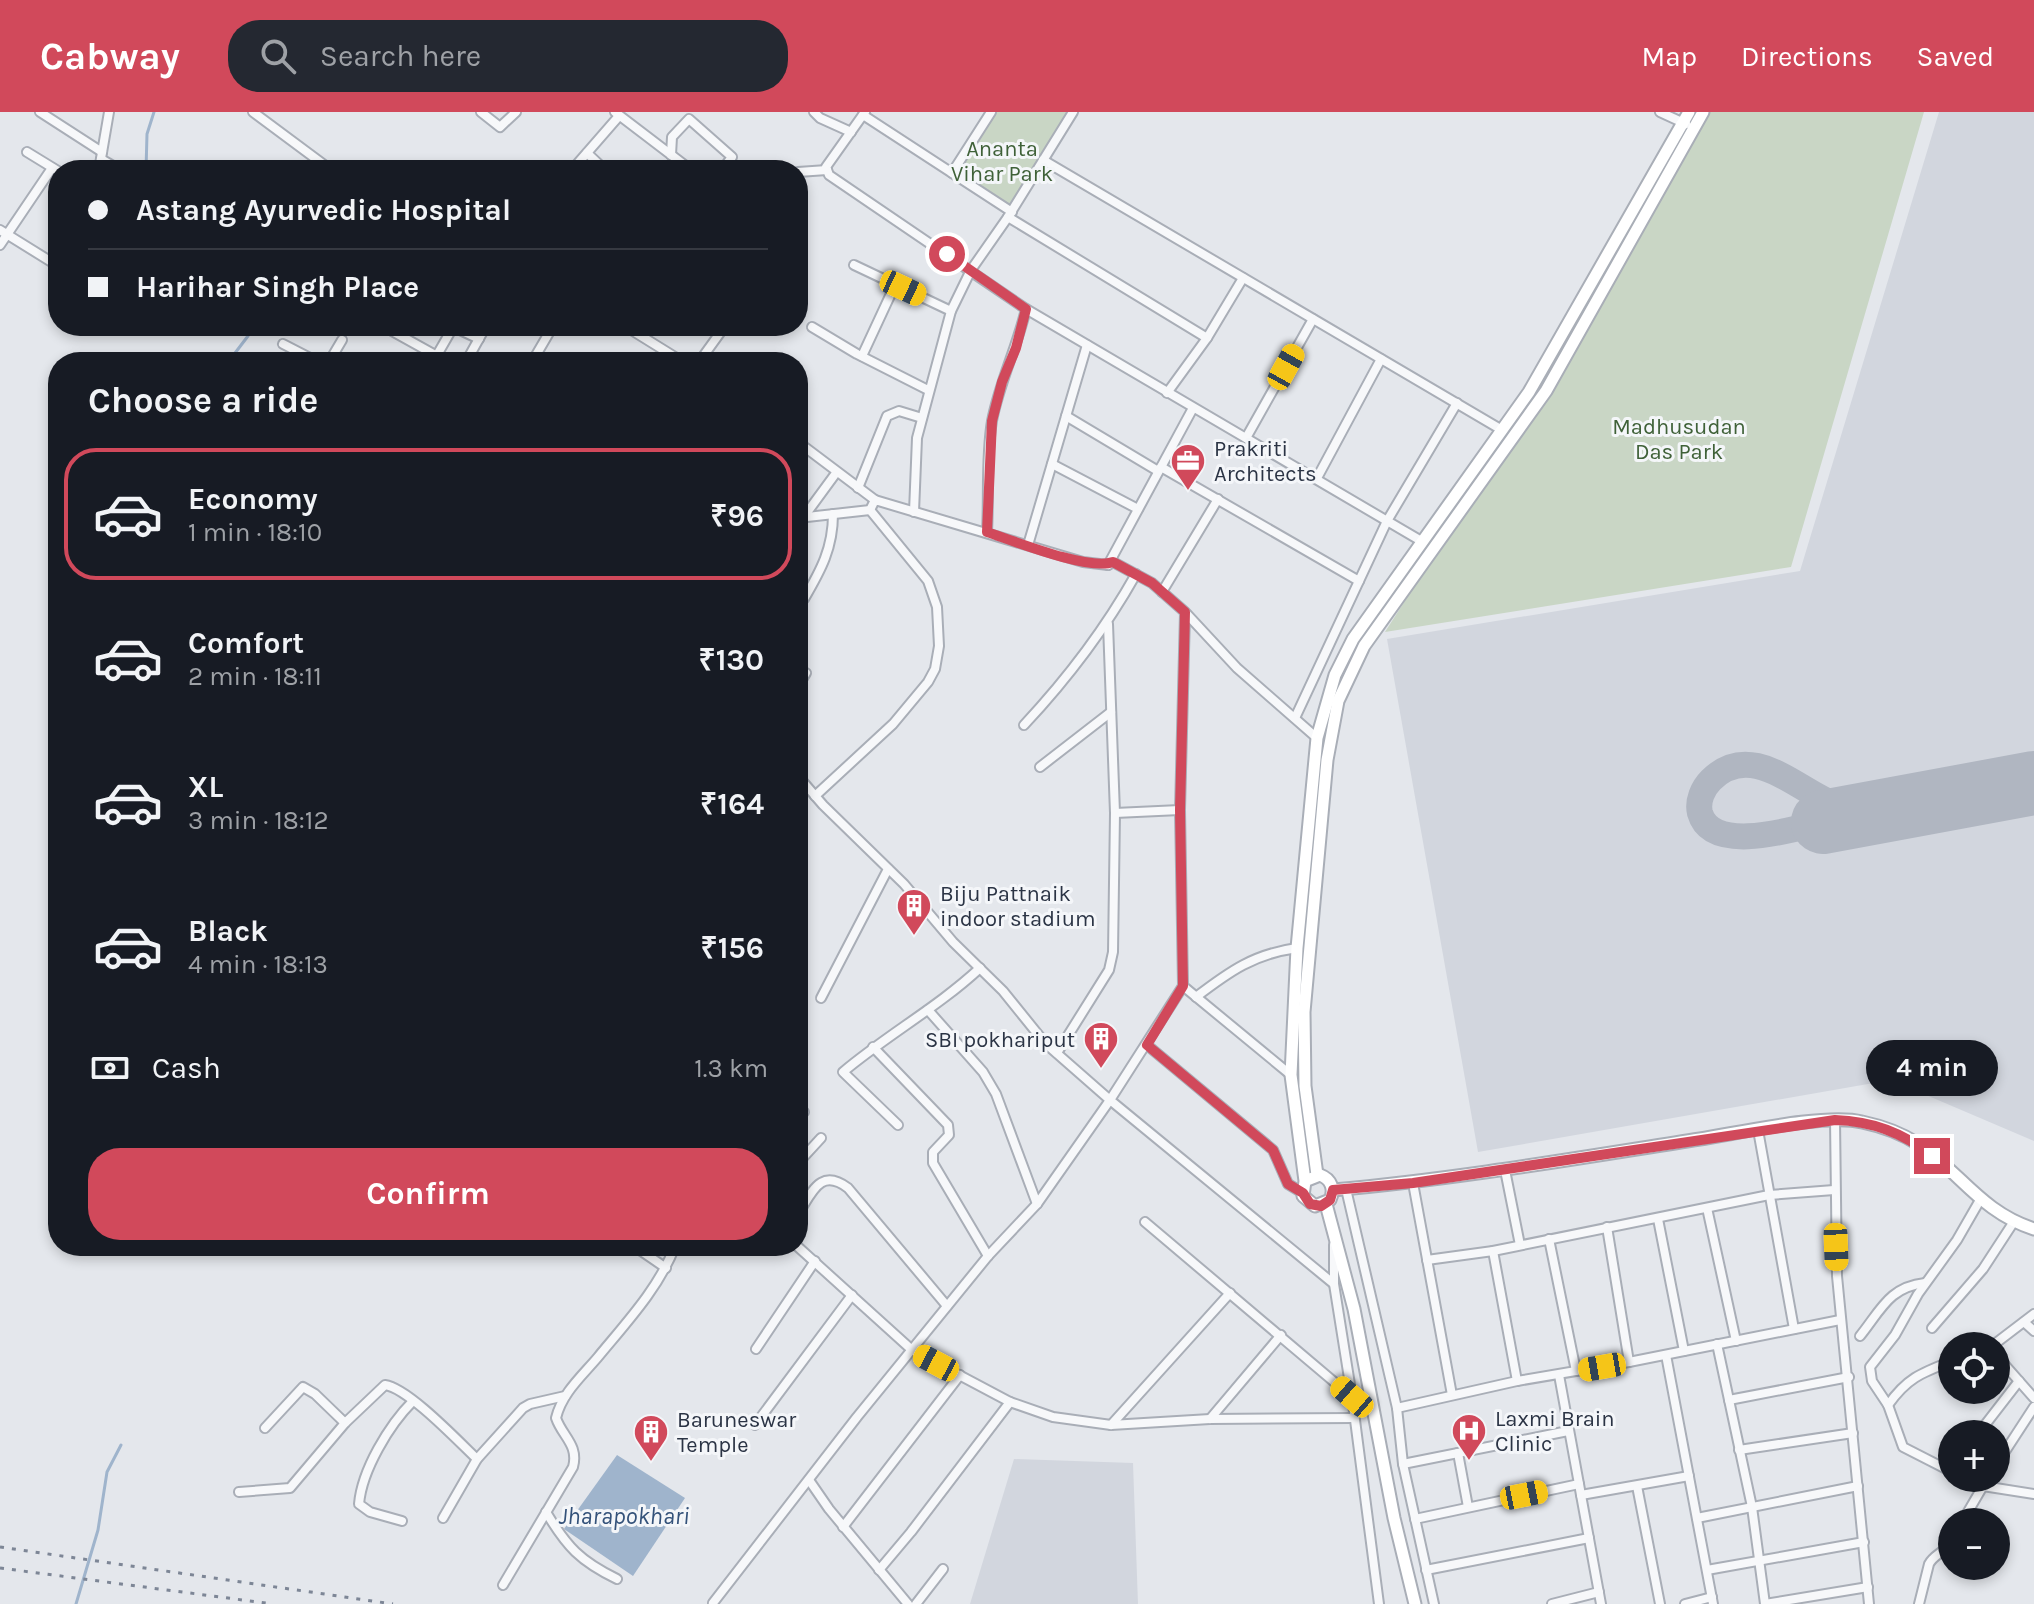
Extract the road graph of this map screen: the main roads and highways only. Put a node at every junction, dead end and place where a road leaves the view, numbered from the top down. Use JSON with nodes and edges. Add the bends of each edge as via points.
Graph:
{"nodes":[{"id":1,"x":1694,"y":117,"type":"edge"},
{"id":2,"x":1308,"y":1183,"type":"junction"},
{"id":3,"x":1333,"y":1190,"type":"junction"},
{"id":4,"x":1326,"y":1204,"type":"junction"},
{"id":5,"x":2034,"y":1229,"type":"edge"},
{"id":6,"x":1415,"y":1604,"type":"edge"}],
"edges":[{"from":1,"to":2,"type":"main road","via":[[1546,391],[1364,646],[1338,701],[1327,760],[1304,1012]]},
{"from":1,"to":2,"type":"main road","via":[[1553,356],[1353,639],[1335,675],[1317,738],[1297,948],[1291,1075]]},
{"from":2,"to":3,"type":"main road","via":[[1329,1180]]},
{"from":2,"to":4,"type":"main road","via":[[1310,1204]]},
{"from":3,"to":4,"type":"main road"},
{"from":3,"to":5,"type":"main road","via":[[1858,1120],[1917,1144],[1980,1200],[2013,1223]]},
{"from":4,"to":6,"type":"main road","via":[[1354,1309]]}]}
